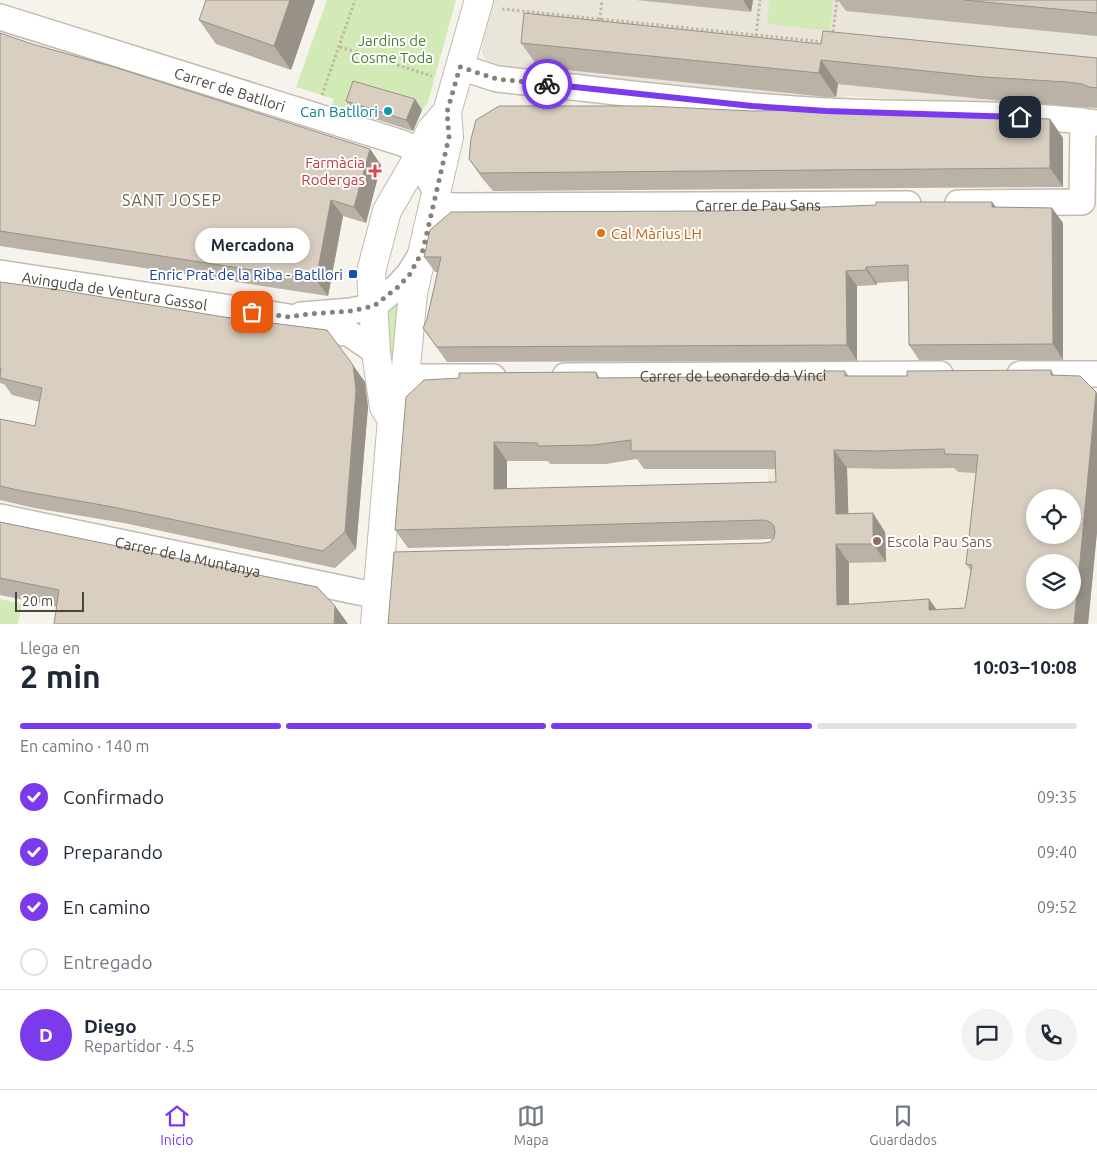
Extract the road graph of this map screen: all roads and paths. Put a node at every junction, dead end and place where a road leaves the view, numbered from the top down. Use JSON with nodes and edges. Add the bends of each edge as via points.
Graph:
{"nodes":[{"id":1,"x":355,"y":0,"type":"edge"},
{"id":2,"x":602,"y":0,"type":"edge"},
{"id":3,"x":760,"y":0,"type":"edge"},
{"id":4,"x":837,"y":0,"type":"edge"},
{"id":5,"x":489,"y":5,"type":"edge"},
{"id":6,"x":0,"y":17,"type":"edge"},
{"id":7,"x":600,"y":20,"type":"junction"},
{"id":8,"x":756,"y":36,"type":"junction"},
{"id":9,"x":340,"y":47,"type":"junction"},
{"id":10,"x":447,"y":72,"type":"junction"},
{"id":11,"x":321,"y":95,"type":"dead end"},
{"id":12,"x":447,"y":112,"type":"junction"},
{"id":13,"x":1090,"y":122,"type":"edge"},
{"id":14,"x":417,"y":159,"type":"junction"},
{"id":15,"x":435,"y":199,"type":"junction"},
{"id":16,"x":423,"y":250,"type":"junction"},
{"id":17,"x":0,"y":272,"type":"edge"},
{"id":18,"x":374,"y":306,"type":"junction"},
{"id":19,"x":289,"y":317,"type":"junction"},
{"id":20,"x":376,"y":352,"type":"junction"},
{"id":21,"x":958,"y":374,"type":"edge"},
{"id":22,"x":998,"y":374,"type":"edge"},
{"id":23,"x":1097,"y":374,"type":"edge"},
{"id":24,"x":513,"y":376,"type":"edge"},
{"id":25,"x":543,"y":376,"type":"edge"},
{"id":26,"x":405,"y":377,"type":"junction"},
{"id":27,"x":388,"y":413,"type":"junction"},
{"id":28,"x":0,"y":518,"type":"edge"},
{"id":29,"x":378,"y":596,"type":"junction"},
{"id":30,"x":375,"y":624,"type":"edge"}],
"edges":[{"from":1,"to":9,"type":"path"},
{"from":2,"to":7,"type":"path"},
{"from":3,"to":8,"type":"path"},
{"from":4,"to":8,"type":"path","via":[[833,32],[823,42]]},
{"from":5,"to":7,"type":"path"},
{"from":5,"to":10,"type":"street"},
{"from":6,"to":14,"type":"street","name":"Carrer de Batllori","via":[[402,143],[411,147]]},
{"from":7,"to":8,"type":"path"},
{"from":9,"to":10,"type":"path"},
{"from":9,"to":11,"type":"path"},
{"from":10,"to":12,"type":"street"},
{"from":10,"to":13,"type":"street","via":[[752,106]]},
{"from":12,"to":14,"type":"street","via":[[431,130]]},
{"from":12,"to":15,"type":"street","via":[[449,137]]},
{"from":13,"to":15,"type":"street","name":"Carrer de Pau Sans","via":[[1082,202],[468,206]]},
{"from":14,"to":15,"type":"street","name":"Carrer de Batllori"},
{"from":14,"to":18,"type":"street","via":[[387,211],[378,240],[371,272]]},
{"from":15,"to":16,"type":"street"},
{"from":16,"to":18,"type":"street","name":"Avinguda de Ventura Gassol","via":[[410,274]]},
{"from":16,"to":26,"type":"street","via":[[413,293]]},
{"from":17,"to":19,"type":"street","name":"Avinguda de Ventura Gassol"},
{"from":18,"to":19,"type":"street","name":"Avinguda de Ventura Gassol"},
{"from":18,"to":20,"type":"street"},
{"from":19,"to":20,"type":"street","name":"Avinguda de Ventura Gassol","via":[[305,325],[350,334]]},
{"from":20,"to":27,"type":"street"},
{"from":21,"to":25,"type":"street","name":"Carrer de Leonardo da Vinci"},
{"from":22,"to":23,"type":"street"},
{"from":24,"to":26,"type":"street"},
{"from":26,"to":27,"type":"street","via":[[400,409]]},
{"from":27,"to":29,"type":"street"},
{"from":28,"to":29,"type":"street","name":"Carrer de la Muntanya"},
{"from":29,"to":30,"type":"street"}]}
